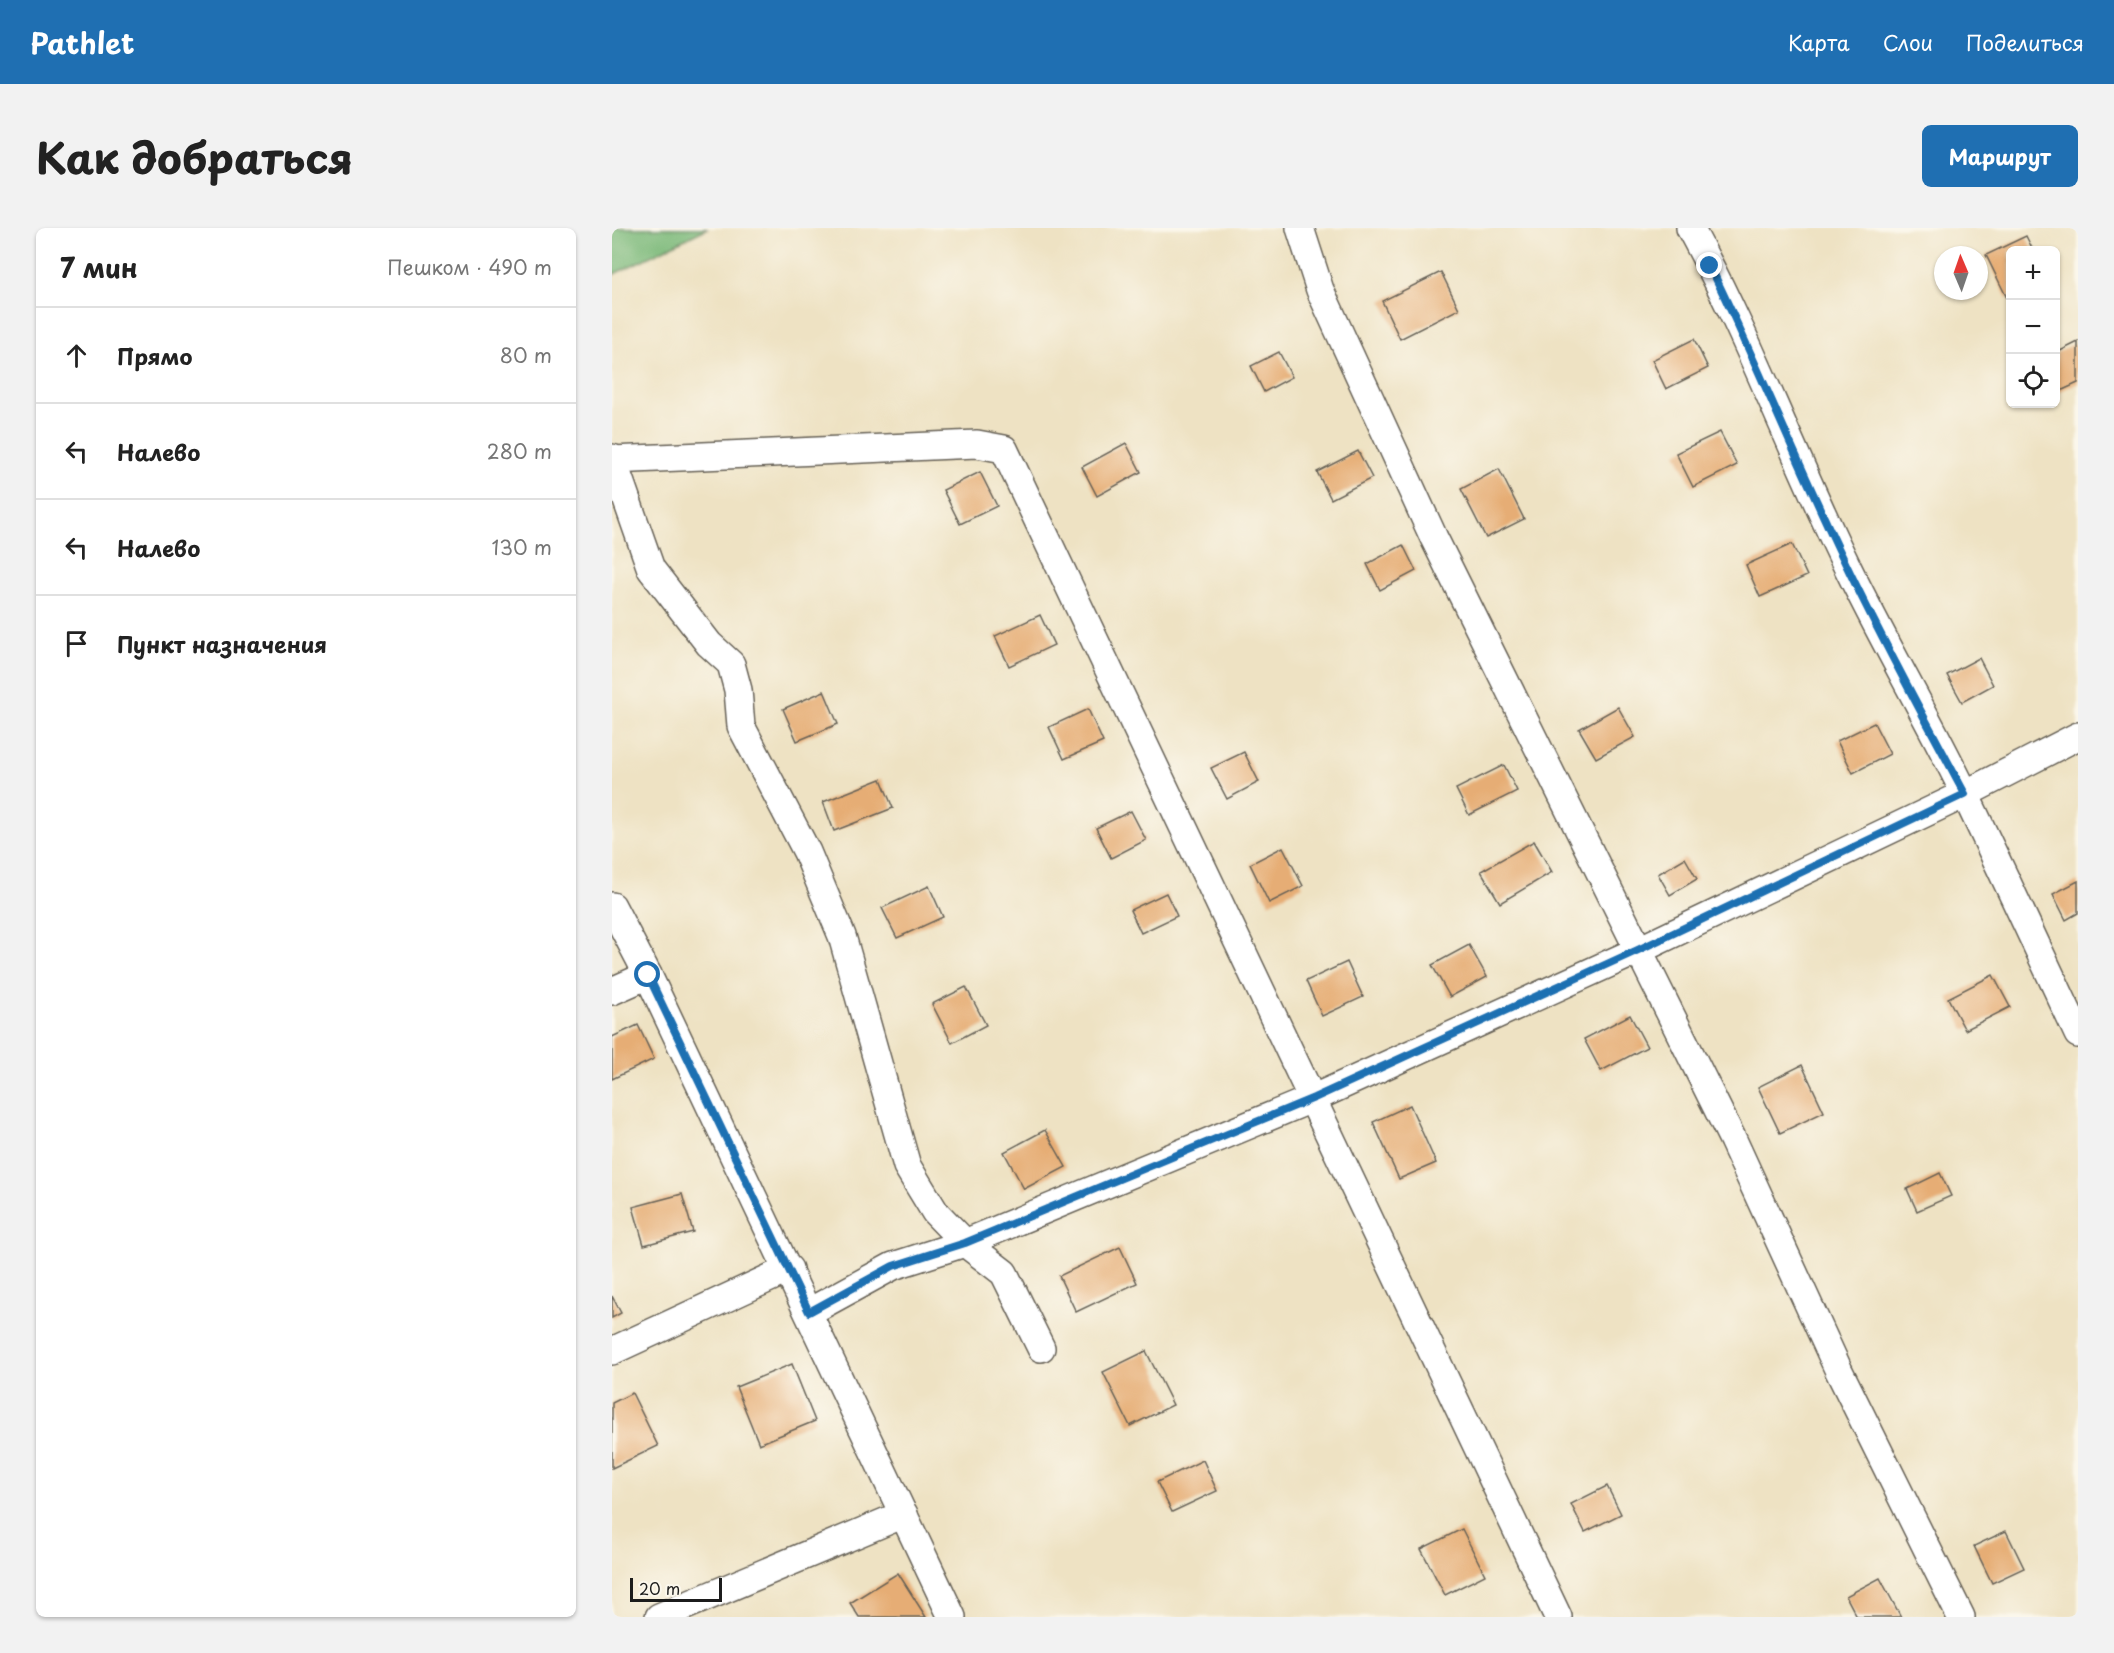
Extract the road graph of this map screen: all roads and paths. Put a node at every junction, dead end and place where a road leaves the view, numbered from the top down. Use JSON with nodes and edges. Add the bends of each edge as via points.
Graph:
{"nodes":[{"id":1,"x":1300,"y":228,"type":"edge"},
{"id":2,"x":1690,"y":228,"type":"edge"},
{"id":3,"x":612,"y":460,"type":"edge"},
{"id":4,"x":2078,"y":736,"type":"edge"},
{"id":5,"x":1965,"y":794,"type":"junction"},
{"id":6,"x":612,"y":906,"type":"edge"},
{"id":7,"x":1638,"y":950,"type":"junction"},
{"id":8,"x":648,"y":975,"type":"junction"},
{"id":9,"x":612,"y":991,"type":"edge"},
{"id":10,"x":2078,"y":1034,"type":"edge"},
{"id":11,"x":1314,"y":1098,"type":"junction"},
{"id":12,"x":965,"y":1243,"type":"junction"},
{"id":13,"x":789,"y":1269,"type":"junction"},
{"id":14,"x":809,"y":1312,"type":"junction"},
{"id":15,"x":1041,"y":1348,"type":"dead end"},
{"id":16,"x":612,"y":1351,"type":"edge"},
{"id":17,"x":904,"y":1514,"type":"junction"},
{"id":18,"x":659,"y":1617,"type":"edge"},
{"id":19,"x":952,"y":1617,"type":"edge"},
{"id":20,"x":1558,"y":1617,"type":"edge"},
{"id":21,"x":1961,"y":1617,"type":"edge"}],
"edges":[{"from":1,"to":7,"type":"street","via":[[1320,290],[1434,538]]},
{"from":2,"to":5,"type":"street","via":[[1757,364],[1842,557]]},
{"from":3,"to":11,"type":"street","via":[[977,444],[1004,448]]},
{"from":3,"to":12,"type":"street","via":[[651,569],[709,644],[731,664],[741,726],[807,852],[842,936],[907,1166],[935,1212]]},
{"from":4,"to":5,"type":"street"},
{"from":5,"to":7,"type":"street"},
{"from":5,"to":10,"type":"street"},
{"from":6,"to":8,"type":"street"},
{"from":7,"to":11,"type":"street"},
{"from":7,"to":21,"type":"street"},
{"from":8,"to":9,"type":"street"},
{"from":8,"to":13,"type":"street"},
{"from":11,"to":12,"type":"street"},
{"from":11,"to":20,"type":"street"},
{"from":12,"to":14,"type":"street","via":[[893,1266]]},
{"from":12,"to":15,"type":"street","via":[[1004,1273]]},
{"from":13,"to":14,"type":"street"},
{"from":13,"to":16,"type":"street"},
{"from":14,"to":17,"type":"street"},
{"from":17,"to":18,"type":"street"},
{"from":17,"to":19,"type":"street"}]}
